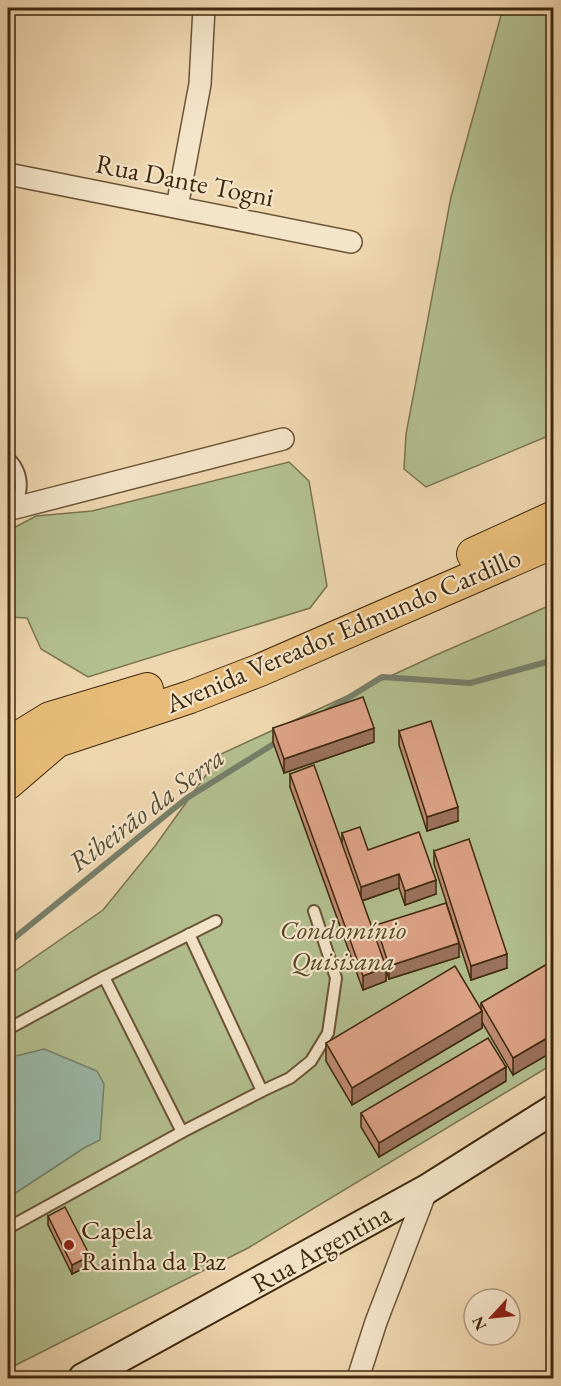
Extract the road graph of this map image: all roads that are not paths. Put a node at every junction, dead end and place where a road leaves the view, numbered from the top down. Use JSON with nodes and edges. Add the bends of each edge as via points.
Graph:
{"nodes":[{"id":1,"x":204,"y":8,"type":"edge"},
{"id":2,"x":8,"y":174,"type":"edge"},
{"id":3,"x":177,"y":207,"type":"junction"},
{"id":4,"x":351,"y":242,"type":"dead end"},
{"id":5,"x":283,"y":439,"type":"dead end"},
{"id":6,"x":8,"y":457,"type":"edge"},
{"id":7,"x":11,"y":512,"type":"edge"},
{"id":8,"x":554,"y":518,"type":"edge"},
{"id":9,"x":554,"y":542,"type":"edge"},
{"id":10,"x":8,"y":750,"type":"edge"},
{"id":11,"x":8,"y":783,"type":"edge"},
{"id":12,"x":314,"y":911,"type":"dead end"},
{"id":13,"x":216,"y":921,"type":"dead end"},
{"id":14,"x":189,"y":934,"type":"junction"},
{"id":15,"x":104,"y":977,"type":"junction"},
{"id":16,"x":8,"y":1029,"type":"edge"},
{"id":17,"x":262,"y":1091,"type":"junction"},
{"id":18,"x":554,"y":1109,"type":"edge"},
{"id":19,"x":182,"y":1132,"type":"junction"},
{"id":20,"x":427,"y":1189,"type":"junction"},
{"id":21,"x":8,"y":1228,"type":"edge"},
{"id":22,"x":83,"y":1378,"type":"edge"},
{"id":23,"x":358,"y":1378,"type":"edge"}],
"edges":[{"from":1,"to":3,"type":"street","via":[[200,84]]},
{"from":2,"to":3,"type":"street","name":"Rua Dante Togni"},
{"from":3,"to":4,"type":"street","name":"Rua Dante Togni"},
{"from":5,"to":7,"type":"street"},
{"from":6,"to":7,"type":"lane","via":[[19,472],[21,484],[20,497]]},
{"from":8,"to":10,"type":"main road","name":"Avenida Vereador Edmundo Cardillo","via":[[221,667],[50,718],[24,734]]},
{"from":9,"to":11,"type":"main road","name":"Avenida Vereador Edmundo Cardillo","via":[[261,670],[57,741]]},
{"from":12,"to":17,"type":"lane","via":[[336,978],[328,1034],[311,1061],[290,1078]]},
{"from":13,"to":14,"type":"lane"},
{"from":14,"to":15,"type":"lane"},
{"from":14,"to":17,"type":"lane"},
{"from":15,"to":16,"type":"lane"},
{"from":15,"to":19,"type":"lane"},
{"from":17,"to":19,"type":"lane"},
{"from":18,"to":20,"type":"street","name":"Rua Argentina"},
{"from":19,"to":21,"type":"lane"},
{"from":20,"to":22,"type":"street","name":"Rua Argentina"},
{"from":20,"to":23,"type":"street"}]}
